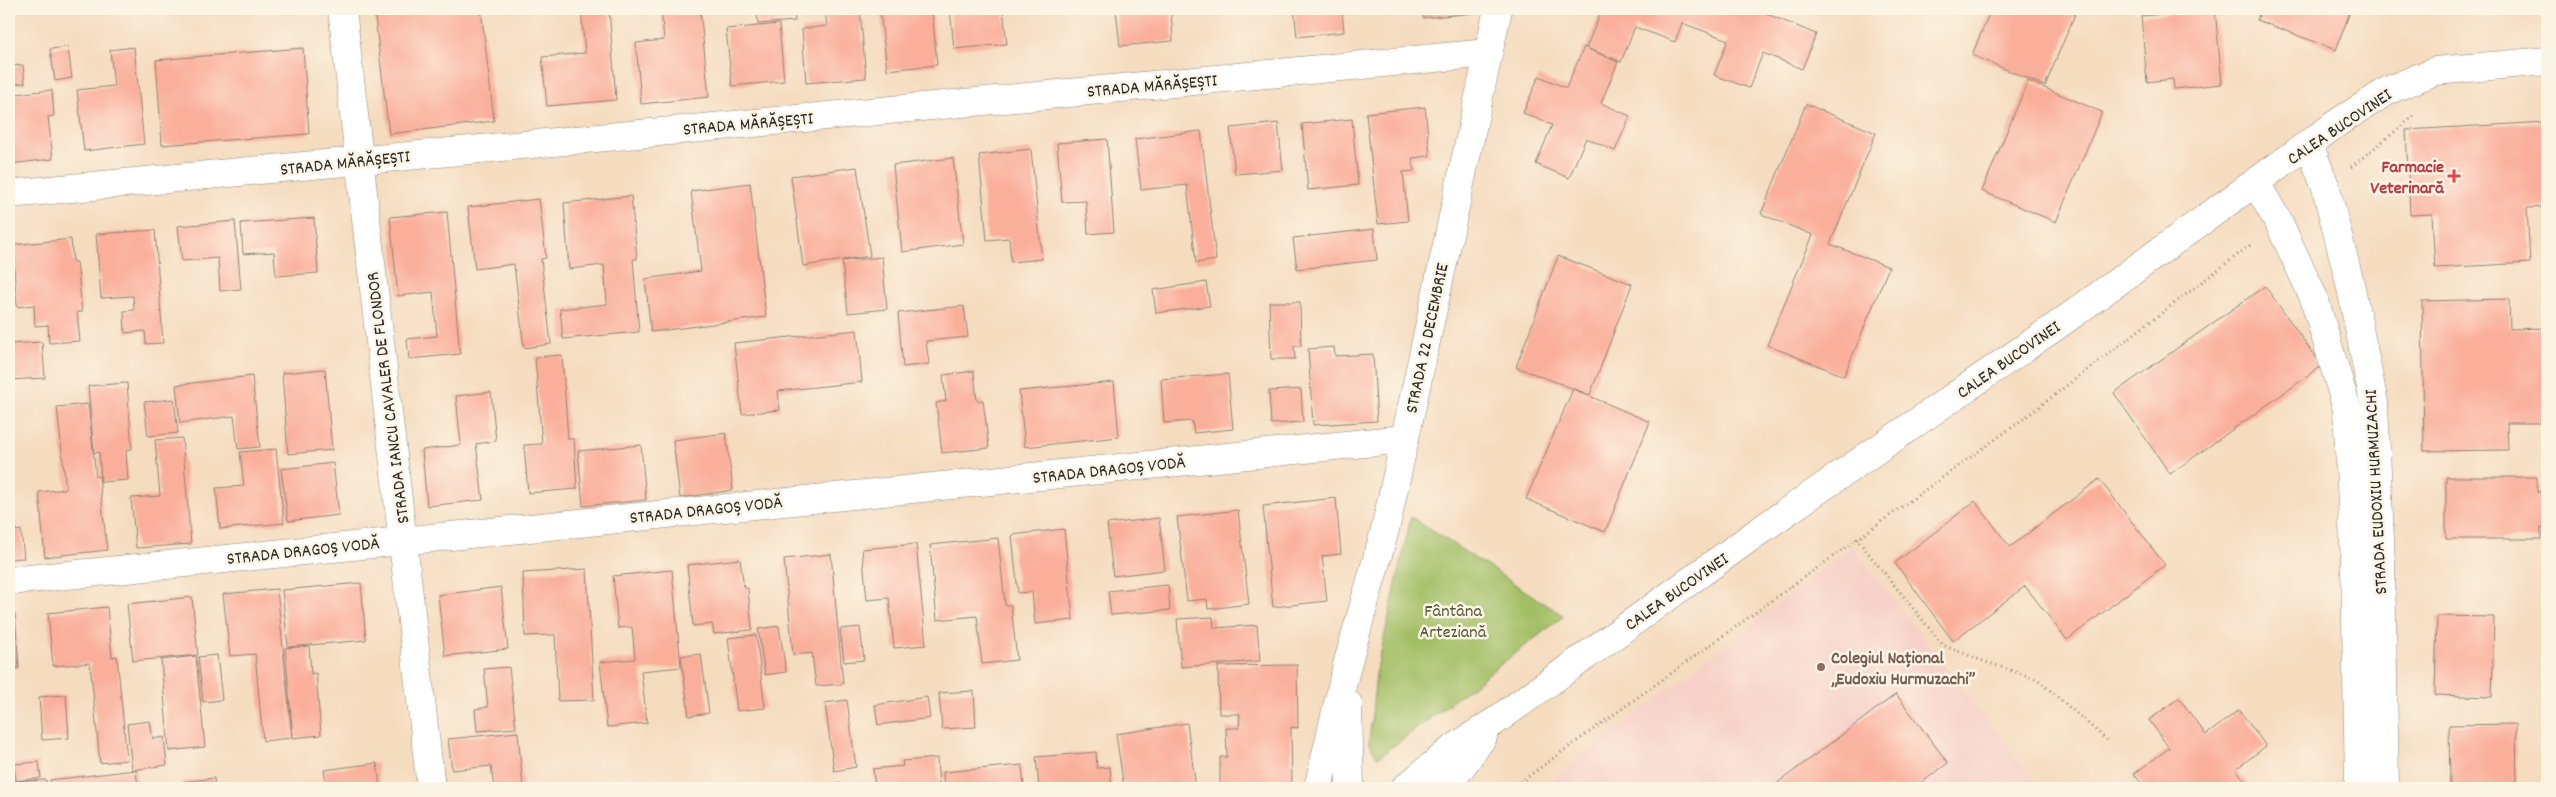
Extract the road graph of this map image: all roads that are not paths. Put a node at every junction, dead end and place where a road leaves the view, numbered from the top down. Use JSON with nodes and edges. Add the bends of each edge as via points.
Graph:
{"nodes":[{"id":1,"x":342,"y":9,"type":"edge"},
{"id":2,"x":1498,"y":9,"type":"edge"},
{"id":3,"x":1488,"y":53,"type":"junction"},
{"id":4,"x":2547,"y":61,"type":"edge"},
{"id":5,"x":2309,"y":144,"type":"junction"},
{"id":6,"x":360,"y":160,"type":"junction"},
{"id":7,"x":2256,"y":183,"type":"junction"},
{"id":8,"x":9,"y":194,"type":"edge"},
{"id":9,"x":1404,"y":439,"type":"junction"},
{"id":10,"x":403,"y":540,"type":"junction"},
{"id":11,"x":9,"y":581,"type":"edge"},
{"id":12,"x":1347,"y":664,"type":"junction"},
{"id":13,"x":1494,"y":722,"type":"junction"},
{"id":14,"x":431,"y":788,"type":"edge"},
{"id":15,"x":1318,"y":788,"type":"edge"},
{"id":16,"x":1350,"y":788,"type":"edge"},
{"id":17,"x":1405,"y":788,"type":"edge"},
{"id":18,"x":1446,"y":788,"type":"edge"},
{"id":19,"x":2359,"y":788,"type":"edge"},
{"id":20,"x":2385,"y":788,"type":"edge"}],
"edges":[{"from":1,"to":6,"type":"street","name":"STRADA IANCU CAVALER DE FLONDOR"},
{"from":2,"to":3,"type":"street","name":"STRADA 22 DECEMBRIE"},
{"from":3,"to":6,"type":"street","name":"STRADA MĂRĂȘEȘTI"},
{"from":3,"to":9,"type":"street","name":"STRADA 22 DECEMBRIE"},
{"from":4,"to":5,"type":"street","name":"CALEA BUCOVINEI","via":[[2435,71],[2389,90]]},
{"from":5,"to":7,"type":"street","name":"CALEA BUCOVINEI"},
{"from":5,"to":20,"type":"street","name":"STRADA EUDOXIU HURMUZACHI","via":[[2326,188],[2350,283],[2374,403]]},
{"from":6,"to":8,"type":"street","name":"STRADA MĂRĂȘEȘTI"},
{"from":6,"to":10,"type":"street","name":"STRADA IANCU CAVALER DE FLONDOR"},
{"from":7,"to":13,"type":"street","name":"CALEA BUCOVINEI","via":[[1754,534]]},
{"from":7,"to":19,"type":"street","name":"STRADA EUDOXIU HURMUZACHI","via":[[2280,223],[2314,298],[2348,409],[2356,564]]},
{"from":9,"to":10,"type":"street","name":"STRADA DRAGOȘ VODĂ"},
{"from":9,"to":12,"type":"street","name":"STRADA 22 DECEMBRIE","via":[[1385,530]]},
{"from":10,"to":11,"type":"street","name":"STRADA DRAGOȘ VODĂ"},
{"from":10,"to":14,"type":"street","name":"STRADA IANCU CAVALER DE FLONDOR"},
{"from":12,"to":15,"type":"street","name":"STRADA 22 DECEMBRIE"},
{"from":12,"to":16,"type":"street","name":"STRADA 22 DECEMBRIE"},
{"from":13,"to":17,"type":"street","name":"CALEA BUCOVINEI","via":[[1451,750]]},
{"from":13,"to":18,"type":"street","name":"CALEA BUCOVINEI"}]}
